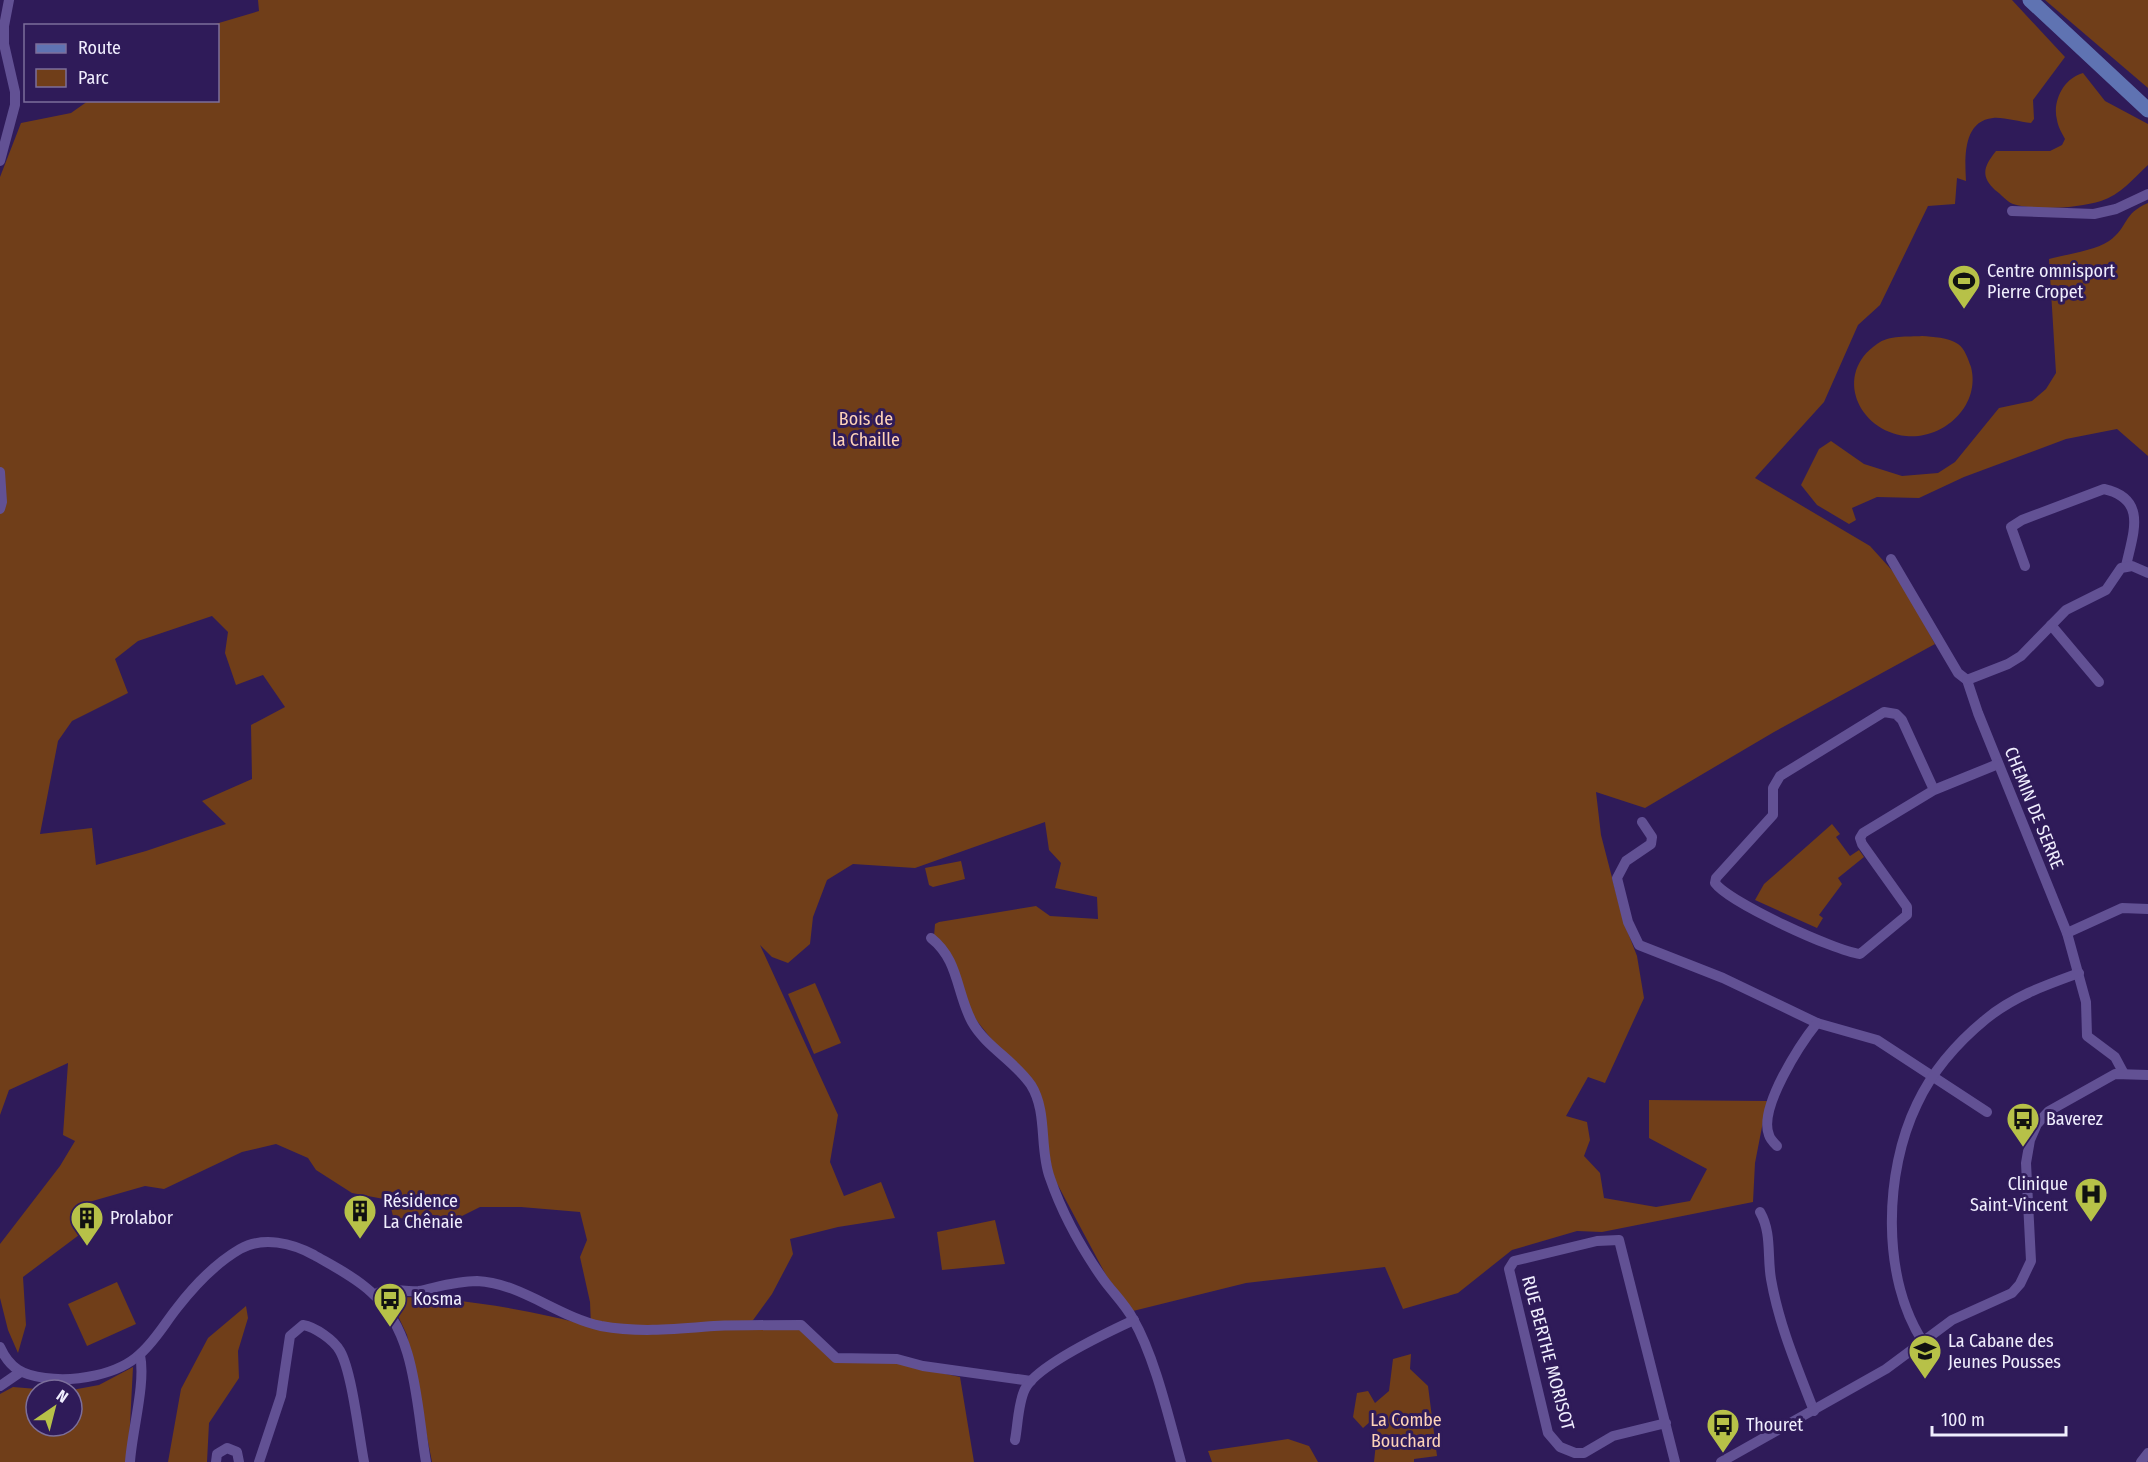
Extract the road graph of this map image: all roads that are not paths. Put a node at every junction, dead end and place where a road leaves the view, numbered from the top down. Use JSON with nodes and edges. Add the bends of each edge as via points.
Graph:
{"nodes":[{"id":1,"x":9,"y":0,"type":"edge"},
{"id":2,"x":2032,"y":0,"type":"edge"},
{"id":3,"x":2148,"y":97,"type":"edge"},
{"id":4,"x":2148,"y":110,"type":"edge"},
{"id":5,"x":0,"y":161,"type":"edge"},
{"id":6,"x":2148,"y":194,"type":"edge"},
{"id":7,"x":2012,"y":211,"type":"dead end"},
{"id":8,"x":0,"y":472,"type":"edge"},
{"id":9,"x":0,"y":509,"type":"edge"},
{"id":10,"x":1892,"y":560,"type":"dead end"},
{"id":11,"x":2025,"y":566,"type":"dead end"},
{"id":12,"x":2126,"y":566,"type":"junction"},
{"id":13,"x":2148,"y":573,"type":"edge"},
{"id":14,"x":2051,"y":625,"type":"junction"},
{"id":15,"x":1967,"y":680,"type":"junction"},
{"id":16,"x":2099,"y":682,"type":"dead end"},
{"id":17,"x":1998,"y":764,"type":"junction"},
{"id":18,"x":1934,"y":790,"type":"junction"},
{"id":19,"x":1642,"y":822,"type":"dead end"},
{"id":20,"x":2148,"y":909,"type":"edge"},
{"id":21,"x":2067,"y":933,"type":"junction"},
{"id":22,"x":931,"y":938,"type":"dead end"},
{"id":23,"x":2079,"y":973,"type":"junction"},
{"id":24,"x":1817,"y":1023,"type":"junction"},
{"id":25,"x":2124,"y":1072,"type":"junction"},
{"id":26,"x":1934,"y":1075,"type":"junction"},
{"id":27,"x":2148,"y":1075,"type":"edge"},
{"id":28,"x":1988,"y":1112,"type":"dead end"},
{"id":29,"x":1777,"y":1146,"type":"dead end"},
{"id":30,"x":1760,"y":1212,"type":"dead end"},
{"id":31,"x":375,"y":1295,"type":"junction"},
{"id":32,"x":1134,"y":1320,"type":"junction"},
{"id":33,"x":1923,"y":1342,"type":"junction"},
{"id":34,"x":0,"y":1347,"type":"edge"},
{"id":35,"x":140,"y":1355,"type":"junction"},
{"id":36,"x":19,"y":1373,"type":"junction"},
{"id":37,"x":1030,"y":1381,"type":"junction"},
{"id":38,"x":0,"y":1386,"type":"edge"},
{"id":39,"x":1814,"y":1411,"type":"junction"},
{"id":40,"x":1666,"y":1423,"type":"junction"},
{"id":41,"x":1015,"y":1440,"type":"dead end"},
{"id":42,"x":2148,"y":1453,"type":"edge"},
{"id":43,"x":239,"y":1461,"type":"edge"},
{"id":44,"x":259,"y":1461,"type":"edge"},
{"id":45,"x":130,"y":1462,"type":"edge"},
{"id":46,"x":216,"y":1462,"type":"edge"},
{"id":47,"x":364,"y":1462,"type":"edge"},
{"id":48,"x":426,"y":1462,"type":"edge"},
{"id":49,"x":1181,"y":1462,"type":"edge"},
{"id":50,"x":1676,"y":1462,"type":"edge"},
{"id":51,"x":1721,"y":1462,"type":"edge"},
{"id":52,"x":2141,"y":1462,"type":"edge"}],
"edges":[{"from":1,"to":5,"type":"street","via":[[4,44],[15,105]]},
{"from":2,"to":3,"type":"main road"},
{"from":2,"to":4,"type":"main road"},
{"from":6,"to":7,"type":"street","via":[[2094,214]]},
{"from":8,"to":9,"type":"street"},
{"from":10,"to":15,"type":"street","name":"CHEMIN DE SERRE","via":[[1958,673]]},
{"from":11,"to":12,"type":"street","via":[[2011,527],[2103,489],[2119,495],[2134,508],[2135,524]]},
{"from":12,"to":13,"type":"street"},
{"from":12,"to":14,"type":"street","via":[[2117,572],[2106,590],[2073,605]]},
{"from":14,"to":15,"type":"street","via":[[2014,660]]},
{"from":14,"to":16,"type":"street"},
{"from":15,"to":17,"type":"street","name":"CHEMIN DE SERRE"},
{"from":17,"to":18,"type":"street"},
{"from":17,"to":21,"type":"street","name":"CHEMIN DE SERRE"},
{"from":18,"to":18,"type":"street","via":[[1871,827],[1860,838],[1907,907],[1907,915],[1860,954],[1772,919],[1744,905],[1715,883],[1773,815],[1773,788],[1780,776],[1884,712],[1896,714],[1902,720]]},
{"from":19,"to":24,"type":"street","via":[[1652,837],[1651,844],[1626,861],[1617,878],[1638,945],[1723,978]]},
{"from":20,"to":21,"type":"street","via":[[2122,908]]},
{"from":21,"to":23,"type":"street","name":"CHEMIN DE SERRE"},
{"from":22,"to":32,"type":"street","via":[[945,948],[974,1025],[1032,1087],[1050,1178],[1104,1281]]},
{"from":23,"to":25,"type":"street","name":"CHEMIN DE SERRE","via":[[2086,1002],[2087,1036],[2115,1057]]},
{"from":23,"to":26,"type":"street","via":[[2008,1003],[1954,1050]]},
{"from":24,"to":26,"type":"street","via":[[1871,1037]]},
{"from":24,"to":29,"type":"street","via":[[1776,1090],[1770,1108],[1768,1134]]},
{"from":25,"to":27,"type":"street"},
{"from":25,"to":33,"type":"street","via":[[2103,1079],[2049,1112],[2025,1137],[2031,1261],[2012,1293],[1952,1320]]},
{"from":26,"to":28,"type":"street"},
{"from":26,"to":33,"type":"street","via":[[1906,1134],[1896,1173],[1893,1210],[1892,1239],[1902,1295]]},
{"from":30,"to":39,"type":"street","via":[[1767,1224],[1771,1278],[1785,1337]]},
{"from":31,"to":35,"type":"street","via":[[309,1252],[282,1243],[252,1243],[197,1284]]},
{"from":31,"to":37,"type":"street","via":[[381,1290],[417,1291],[477,1281],[521,1292],[599,1325],[635,1331],[801,1325],[836,1358],[897,1359]]},
{"from":31,"to":48,"type":"street","via":[[396,1324],[408,1352]]},
{"from":32,"to":37,"type":"street","via":[[1089,1340]]},
{"from":32,"to":49,"type":"street"},
{"from":33,"to":39,"type":"street","via":[[1886,1369]]},
{"from":34,"to":36,"type":"street"},
{"from":35,"to":36,"type":"street","via":[[121,1366],[81,1377],[52,1379]]},
{"from":35,"to":45,"type":"street"},
{"from":36,"to":38,"type":"street"},
{"from":37,"to":41,"type":"street","via":[[1024,1391]]},
{"from":39,"to":51,"type":"street"},
{"from":40,"to":40,"type":"street","name":"RUE BERTHE MORISOT","via":[[1619,1240],[1597,1241],[1514,1261],[1509,1269],[1548,1433],[1554,1442],[1575,1453],[1584,1453],[1613,1436]]},
{"from":40,"to":50,"type":"street"},
{"from":42,"to":52,"type":"street"},
{"from":43,"to":44,"type":"street"},
{"from":43,"to":46,"type":"street","via":[[237,1452],[227,1448],[218,1454]]},
{"from":44,"to":47,"type":"street","via":[[281,1396],[290,1336],[303,1325],[317,1330],[340,1351]]}]}
